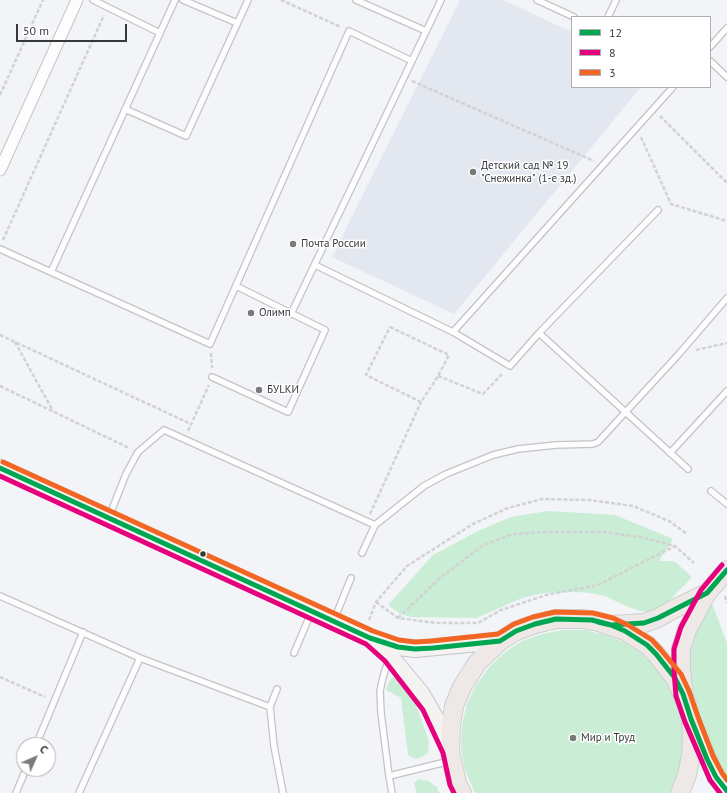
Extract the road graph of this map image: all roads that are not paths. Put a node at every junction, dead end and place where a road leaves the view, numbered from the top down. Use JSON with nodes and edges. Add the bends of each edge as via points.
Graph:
{"nodes":[{"id":1,"x":77,"y":0,"type":"edge"},
{"id":2,"x":94,"y":0,"type":"edge"},
{"id":3,"x":175,"y":0,"type":"edge"},
{"id":4,"x":182,"y":0,"type":"edge"},
{"id":5,"x":248,"y":0,"type":"edge"},
{"id":6,"x":356,"y":0,"type":"edge"},
{"id":7,"x":441,"y":0,"type":"edge"},
{"id":8,"x":616,"y":0,"type":"edge"},
{"id":9,"x":541,"y":1,"type":"edge"},
{"id":10,"x":572,"y":16,"type":"edge"},
{"id":11,"x":608,"y":16,"type":"edge"},
{"id":12,"x":237,"y":23,"type":"junction"},
{"id":13,"x":727,"y":28,"type":"edge"},
{"id":14,"x":426,"y":31,"type":"junction"},
{"id":15,"x":160,"y":33,"type":"junction"},
{"id":16,"x":711,"y":46,"type":"edge"},
{"id":17,"x":412,"y":61,"type":"junction"},
{"id":18,"x":711,"y":62,"type":"edge"},
{"id":19,"x":727,"y":77,"type":"edge"},
{"id":20,"x":672,"y":88,"type":"edge"},
{"id":21,"x":125,"y":109,"type":"junction"},
{"id":22,"x":0,"y":170,"type":"edge"},
{"id":23,"x":658,"y":210,"type":"dead end"},
{"id":24,"x":0,"y":247,"type":"edge"},
{"id":25,"x":315,"y":265,"type":"junction"},
{"id":26,"x":51,"y":272,"type":"junction"},
{"id":27,"x":236,"y":286,"type":"junction"},
{"id":28,"x":727,"y":298,"type":"edge"},
{"id":29,"x":291,"y":314,"type":"junction"},
{"id":30,"x":453,"y":332,"type":"junction"},
{"id":31,"x":539,"y":333,"type":"junction"},
{"id":32,"x":212,"y":377,"type":"road end"},
{"id":33,"x":727,"y":391,"type":"edge"},
{"id":34,"x":626,"y":413,"type":"junction"},
{"id":35,"x":670,"y":453,"type":"junction"},
{"id":36,"x":0,"y":468,"type":"edge"},
{"id":37,"x":688,"y":469,"type":"dead end"},
{"id":38,"x":711,"y":491,"type":"dead end"},
{"id":39,"x":727,"y":504,"type":"edge"},
{"id":40,"x":108,"y":517,"type":"junction"},
{"id":41,"x":375,"y":525,"type":"junction"},
{"id":42,"x":362,"y":553,"type":"dead end"},
{"id":43,"x":727,"y":570,"type":"edge"},
{"id":44,"x":351,"y":578,"type":"dead end"},
{"id":45,"x":707,"y":593,"type":"junction"},
{"id":46,"x":0,"y":596,"type":"edge"},
{"id":47,"x":312,"y":612,"type":"junction"},
{"id":48,"x":333,"y":622,"type":"junction"},
{"id":49,"x":611,"y":625,"type":"junction"},
{"id":50,"x":83,"y":632,"type":"junction"},
{"id":51,"x":370,"y":638,"type":"junction"},
{"id":52,"x":500,"y":642,"type":"junction"},
{"id":53,"x":294,"y":653,"type":"dead end"},
{"id":54,"x":390,"y":656,"type":"junction"},
{"id":55,"x":140,"y":658,"type":"junction"},
{"id":56,"x":277,"y":689,"type":"dead end"},
{"id":57,"x":683,"y":694,"type":"junction"},
{"id":58,"x":270,"y":707,"type":"junction"},
{"id":59,"x":690,"y":719,"type":"junction"},
{"id":60,"x":39,"y":737,"type":"edge"},
{"id":61,"x":451,"y":756,"type":"junction"},
{"id":62,"x":389,"y":776,"type":"junction"},
{"id":63,"x":23,"y":777,"type":"edge"},
{"id":64,"x":727,"y":791,"type":"edge"},
{"id":65,"x":462,"y":792,"type":"edge"},
{"id":66,"x":16,"y":793,"type":"edge"},
{"id":67,"x":79,"y":793,"type":"edge"},
{"id":68,"x":283,"y":793,"type":"edge"},
{"id":69,"x":392,"y":793,"type":"edge"},
{"id":70,"x":680,"y":793,"type":"edge"}],
"edges":[{"from":1,"to":22,"type":"street"},
{"from":2,"to":15,"type":"lane"},
{"from":3,"to":15,"type":"lane"},
{"from":4,"to":12,"type":"lane"},
{"from":5,"to":12,"type":"lane"},
{"from":6,"to":14,"type":"lane"},
{"from":7,"to":14,"type":"lane"},
{"from":8,"to":11,"type":"lane"},
{"from":9,"to":10,"type":"lane"},
{"from":12,"to":21,"type":"lane","via":[[186,136]]},
{"from":13,"to":16,"type":"lane"},
{"from":14,"to":17,"type":"lane"},
{"from":15,"to":21,"type":"lane"},
{"from":17,"to":25,"type":"lane"},
{"from":17,"to":27,"type":"lane","via":[[349,31]]},
{"from":18,"to":19,"type":"lane"},
{"from":20,"to":30,"type":"lane"},
{"from":21,"to":26,"type":"lane"},
{"from":23,"to":31,"type":"lane"},
{"from":24,"to":26,"type":"lane"},
{"from":25,"to":29,"type":"lane"},
{"from":25,"to":30,"type":"lane"},
{"from":26,"to":27,"type":"lane","via":[[210,344]]},
{"from":27,"to":29,"type":"lane"},
{"from":28,"to":34,"type":"lane"},
{"from":29,"to":32,"type":"lane","via":[[325,330],[288,412]]},
{"from":30,"to":31,"type":"lane","via":[[510,366]]},
{"from":31,"to":34,"type":"lane"},
{"from":33,"to":35,"type":"lane"},
{"from":34,"to":35,"type":"lane"},
{"from":34,"to":41,"type":"lane","via":[[593,444],[518,449],[493,455],[452,471],[424,486]]},
{"from":35,"to":37,"type":"lane"},
{"from":36,"to":40,"type":"street"},
{"from":38,"to":39,"type":"lane"},
{"from":40,"to":41,"type":"lane","via":[[138,452],[164,430]]},
{"from":40,"to":47,"type":"street"},
{"from":41,"to":42,"type":"lane"},
{"from":43,"to":45,"type":"main road"},
{"from":44,"to":48,"type":"lane"},
{"from":45,"to":49,"type":"main road","via":[[644,623]]},
{"from":45,"to":57,"type":"main road","via":[[687,630],[681,649]]},
{"from":46,"to":50,"type":"lane"},
{"from":47,"to":48,"type":"street"},
{"from":47,"to":53,"type":"lane"},
{"from":48,"to":51,"type":"street"},
{"from":49,"to":52,"type":"main road","via":[[583,619],[556,619],[516,631]]},
{"from":49,"to":57,"type":"main road","via":[[647,645],[665,663]]},
{"from":50,"to":55,"type":"lane"},
{"from":50,"to":60,"type":"lane"},
{"from":51,"to":52,"type":"street","via":[[398,647],[416,649]]},
{"from":51,"to":54,"type":"street"},
{"from":52,"to":61,"type":"main road","via":[[477,662],[462,687],[452,718]]},
{"from":54,"to":61,"type":"street","via":[[429,706]]},
{"from":54,"to":62,"type":"lane","via":[[380,691]]},
{"from":55,"to":58,"type":"lane"},
{"from":55,"to":67,"type":"lane"},
{"from":56,"to":58,"type":"lane"},
{"from":57,"to":59,"type":"main road"},
{"from":58,"to":68,"type":"lane"},
{"from":59,"to":64,"type":"street","via":[[716,777]]},
{"from":59,"to":70,"type":"main road","via":[[691,756]]},
{"from":61,"to":62,"type":"lane"},
{"from":61,"to":65,"type":"main road","via":[[457,783]]},
{"from":62,"to":69,"type":"lane"},
{"from":63,"to":66,"type":"lane"}]}
